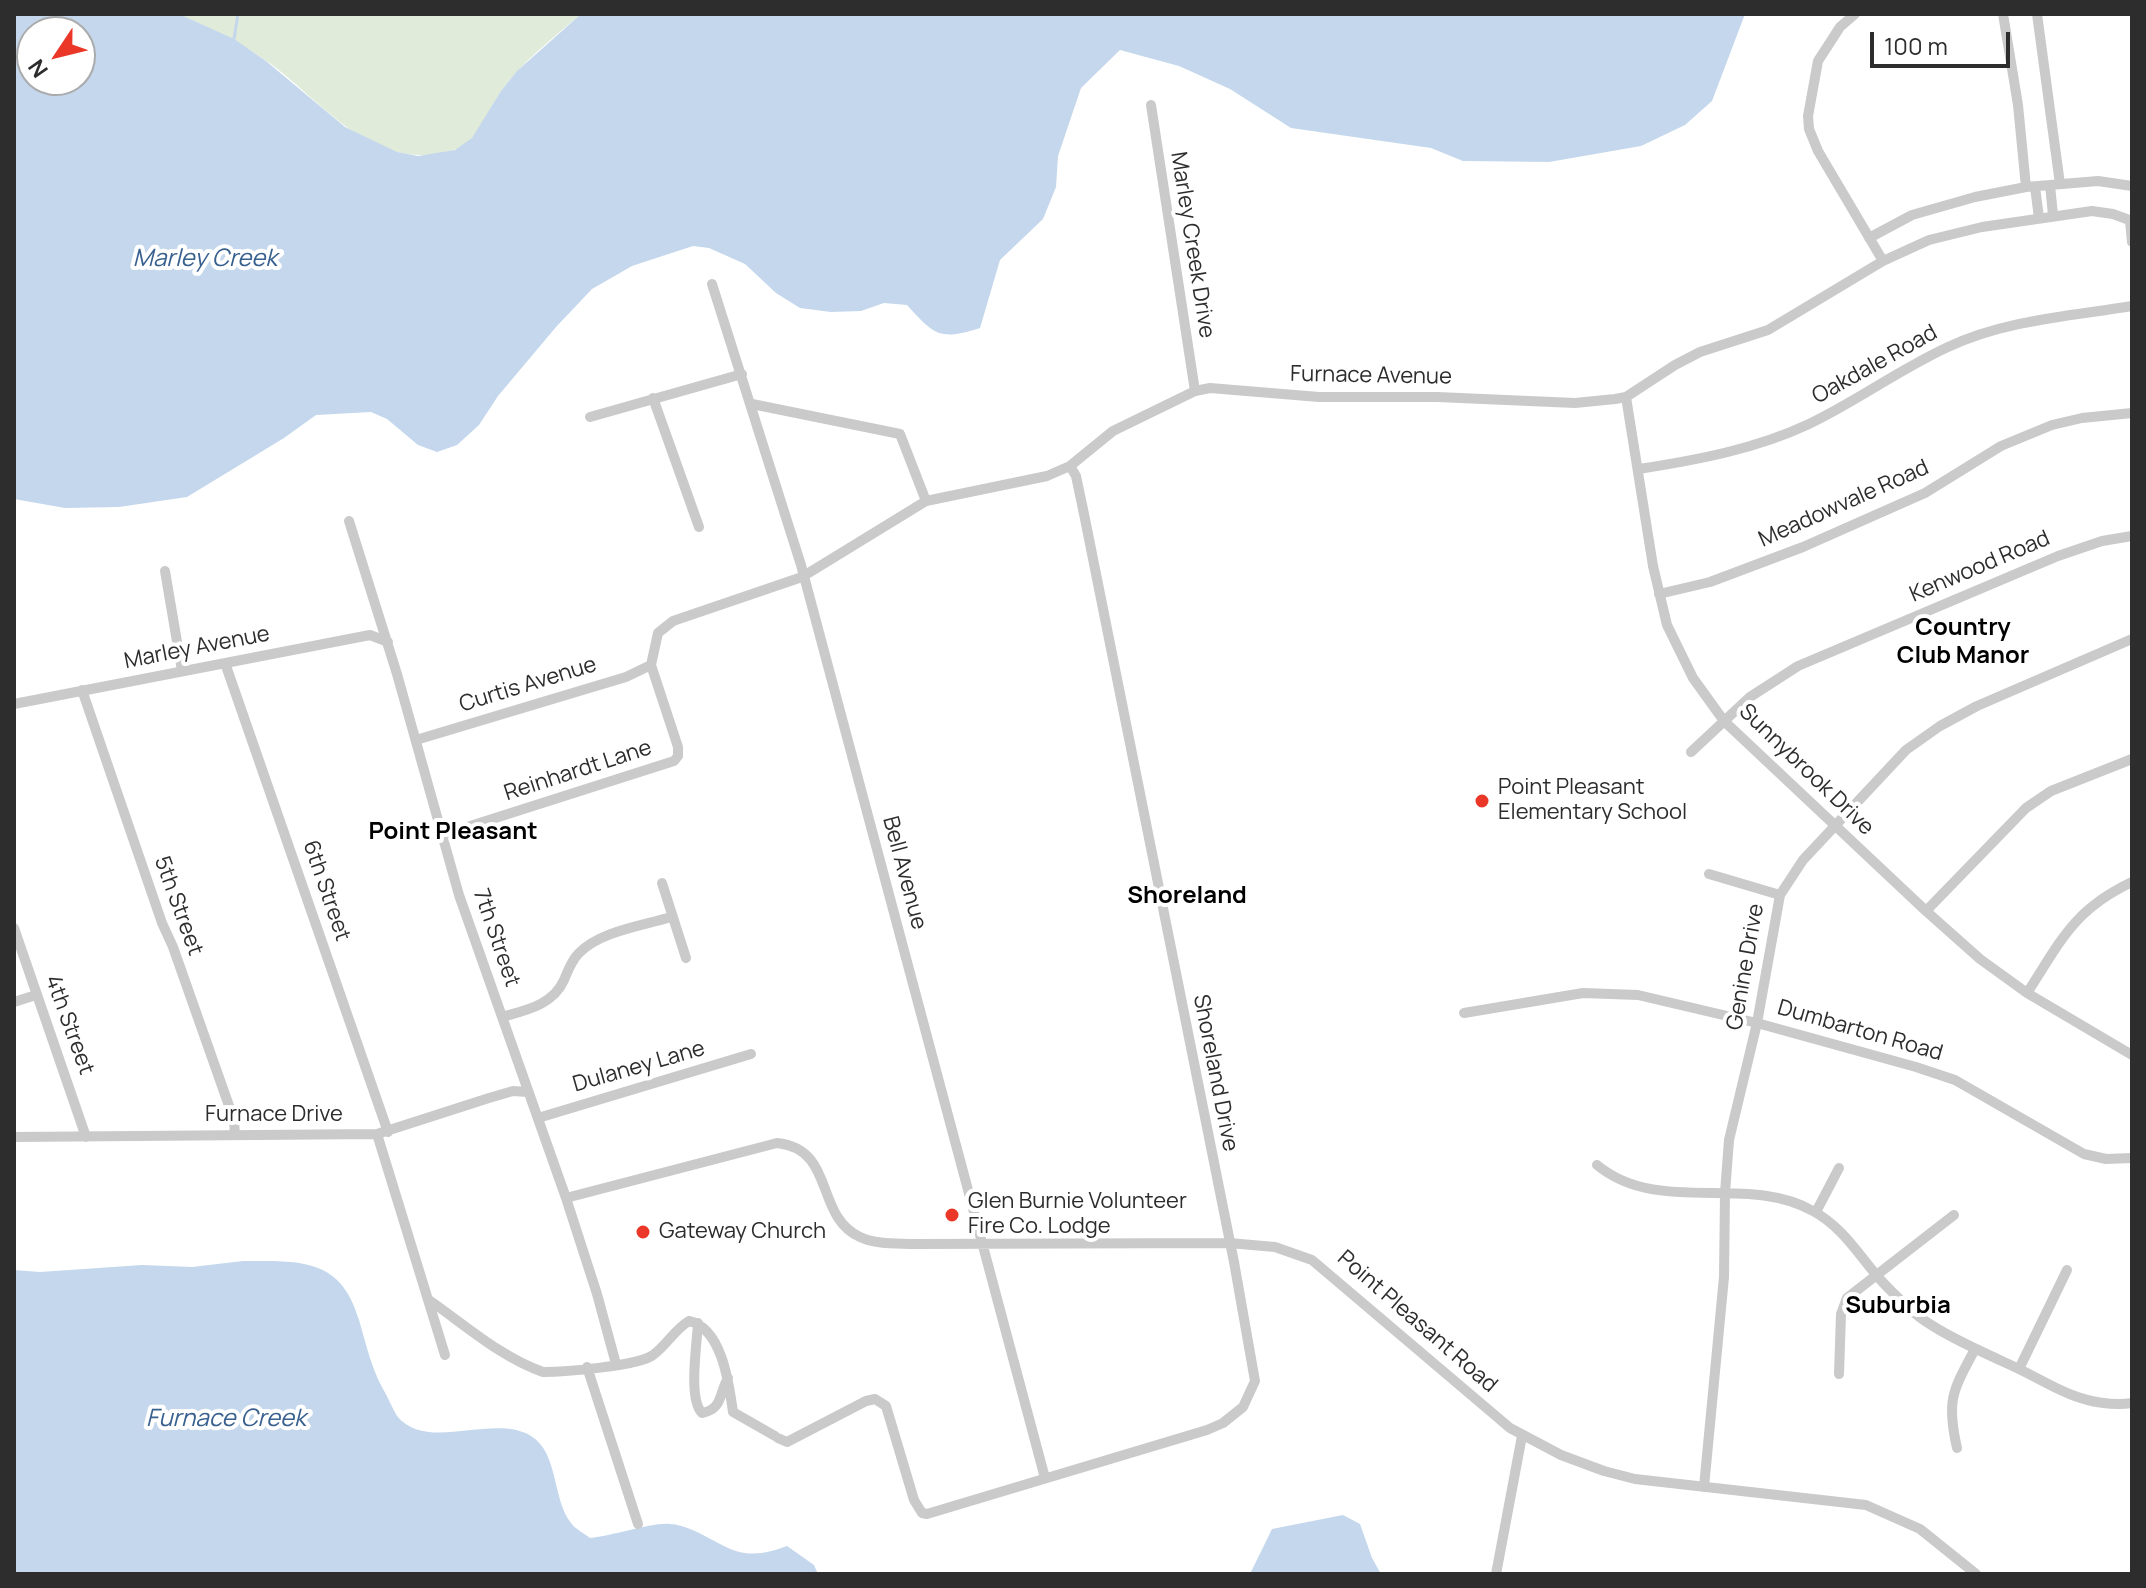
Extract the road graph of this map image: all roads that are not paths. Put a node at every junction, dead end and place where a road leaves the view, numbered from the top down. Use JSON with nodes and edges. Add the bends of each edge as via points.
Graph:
{"nodes":[{"id":1,"x":1855,"y":14,"type":"edge"},
{"id":2,"x":2003,"y":14,"type":"edge"},
{"id":3,"x":2037,"y":14,"type":"edge"},
{"id":4,"x":1151,"y":105,"type":"dead end"},
{"id":5,"x":2055,"y":185,"type":"junction"},
{"id":6,"x":2132,"y":186,"type":"edge"},
{"id":7,"x":2031,"y":187,"type":"junction"},
{"id":8,"x":2053,"y":215,"type":"junction"},
{"id":9,"x":2039,"y":218,"type":"junction"},
{"id":10,"x":2131,"y":221,"type":"edge"},
{"id":11,"x":1869,"y":238,"type":"junction"},
{"id":12,"x":2132,"y":242,"type":"edge"},
{"id":13,"x":1883,"y":261,"type":"junction"},
{"id":14,"x":712,"y":284,"type":"dead end"},
{"id":15,"x":2132,"y":306,"type":"edge"},
{"id":16,"x":742,"y":374,"type":"junction"},
{"id":17,"x":1195,"y":391,"type":"junction"},
{"id":18,"x":1626,"y":397,"type":"junction"},
{"id":19,"x":653,"y":398,"type":"junction"},
{"id":20,"x":752,"y":404,"type":"junction"},
{"id":21,"x":2132,"y":413,"type":"edge"},
{"id":22,"x":590,"y":417,"type":"dead end"},
{"id":23,"x":1070,"y":466,"type":"junction"},
{"id":24,"x":1639,"y":469,"type":"junction"},
{"id":25,"x":926,"y":501,"type":"junction"},
{"id":26,"x":349,"y":521,"type":"dead end"},
{"id":27,"x":699,"y":527,"type":"dead end"},
{"id":28,"x":2132,"y":536,"type":"edge"},
{"id":29,"x":165,"y":571,"type":"dead end"},
{"id":30,"x":802,"y":577,"type":"junction"},
{"id":31,"x":1659,"y":594,"type":"junction"},
{"id":32,"x":2132,"y":639,"type":"edge"},
{"id":33,"x":388,"y":642,"type":"junction"},
{"id":34,"x":225,"y":663,"type":"junction"},
{"id":35,"x":651,"y":665,"type":"junction"},
{"id":36,"x":182,"y":671,"type":"junction"},
{"id":37,"x":82,"y":690,"type":"junction"},
{"id":38,"x":14,"y":704,"type":"edge"},
{"id":39,"x":1724,"y":721,"type":"junction"},
{"id":40,"x":416,"y":740,"type":"junction"},
{"id":41,"x":1691,"y":752,"type":"dead end"},
{"id":42,"x":2132,"y":759,"type":"edge"},
{"id":43,"x":1834,"y":824,"type":"junction"},
{"id":44,"x":442,"y":835,"type":"junction"},
{"id":45,"x":1709,"y":874,"type":"dead end"},
{"id":46,"x":2132,"y":882,"type":"edge"},
{"id":47,"x":662,"y":883,"type":"dead end"},
{"id":48,"x":1780,"y":895,"type":"junction"},
{"id":49,"x":1926,"y":911,"type":"junction"},
{"id":50,"x":671,"y":917,"type":"junction"},
{"id":51,"x":14,"y":928,"type":"edge"},
{"id":52,"x":686,"y":958,"type":"dead end"},
{"id":53,"x":2027,"y":993,"type":"junction"},
{"id":54,"x":36,"y":995,"type":"junction"},
{"id":55,"x":14,"y":1002,"type":"edge"},
{"id":56,"x":1464,"y":1013,"type":"dead end"},
{"id":57,"x":502,"y":1017,"type":"junction"},
{"id":58,"x":1757,"y":1023,"type":"junction"},
{"id":59,"x":751,"y":1054,"type":"dead end"},
{"id":60,"x":2132,"y":1055,"type":"edge"},
{"id":61,"x":528,"y":1092,"type":"junction"},
{"id":62,"x":538,"y":1118,"type":"junction"},
{"id":63,"x":382,"y":1133,"type":"junction"},
{"id":64,"x":235,"y":1135,"type":"junction"},
{"id":65,"x":14,"y":1137,"type":"edge"},
{"id":66,"x":86,"y":1137,"type":"junction"},
{"id":67,"x":2132,"y":1158,"type":"edge"},
{"id":68,"x":1597,"y":1165,"type":"dead end"},
{"id":69,"x":1839,"y":1168,"type":"dead end"},
{"id":70,"x":1725,"y":1193,"type":"junction"},
{"id":71,"x":566,"y":1198,"type":"junction"},
{"id":72,"x":1816,"y":1212,"type":"junction"},
{"id":73,"x":1954,"y":1215,"type":"dead end"},
{"id":74,"x":981,"y":1243,"type":"junction"},
{"id":75,"x":1229,"y":1243,"type":"junction"},
{"id":76,"x":2067,"y":1270,"type":"dead end"},
{"id":77,"x":1875,"y":1274,"type":"junction"},
{"id":78,"x":429,"y":1300,"type":"junction"},
{"id":79,"x":698,"y":1323,"type":"junction"},
{"id":80,"x":1975,"y":1349,"type":"junction"},
{"id":81,"x":445,"y":1355,"type":"dead end"},
{"id":82,"x":616,"y":1364,"type":"junction"},
{"id":83,"x":587,"y":1367,"type":"junction"},
{"id":84,"x":2019,"y":1369,"type":"junction"},
{"id":85,"x":1839,"y":1374,"type":"dead end"},
{"id":86,"x":728,"y":1378,"type":"junction"},
{"id":87,"x":2132,"y":1403,"type":"edge"},
{"id":88,"x":1522,"y":1436,"type":"junction"},
{"id":89,"x":1957,"y":1448,"type":"dead end"},
{"id":90,"x":1045,"y":1478,"type":"junction"},
{"id":91,"x":1704,"y":1487,"type":"junction"},
{"id":92,"x":638,"y":1524,"type":"dead end"},
{"id":93,"x":1496,"y":1574,"type":"edge"},
{"id":94,"x":1976,"y":1574,"type":"edge"}],
"edges":[{"from":1,"to":11,"type":"street","via":[[1818,61],[1808,116],[1818,151]]},
{"from":2,"to":7,"type":"street"},
{"from":3,"to":5,"type":"street"},
{"from":4,"to":17,"type":"street","name":"Marley Creek Drive"},
{"from":5,"to":6,"type":"street","via":[[2098,181]]},
{"from":5,"to":7,"type":"street"},
{"from":5,"to":8,"type":"street"},
{"from":7,"to":9,"type":"street"},
{"from":7,"to":11,"type":"street","via":[[1941,205]]},
{"from":8,"to":9,"type":"street","name":"Furnace Avenue"},
{"from":8,"to":10,"type":"street","name":"Furnace Avenue","via":[[2092,211]]},
{"from":9,"to":13,"type":"street","name":"Furnace Avenue","via":[[1929,240]]},
{"from":10,"to":12,"type":"street"},
{"from":11,"to":13,"type":"street"},
{"from":13,"to":18,"type":"street","name":"Furnace Avenue","via":[[1768,330],[1700,352]]},
{"from":14,"to":16,"type":"street","name":"Bell Avenue"},
{"from":15,"to":24,"type":"street","name":"Oakdale Road","via":[[1998,329],[1949,346],[1849,404],[1764,442]]},
{"from":16,"to":19,"type":"street"},
{"from":16,"to":20,"type":"street","name":"Bell Avenue"},
{"from":17,"to":18,"type":"street","name":"Furnace Avenue","via":[[1575,403]]},
{"from":17,"to":23,"type":"street","name":"Furnace Avenue","via":[[1113,431]]},
{"from":18,"to":24,"type":"street","name":"Sunnybrook Drive"},
{"from":19,"to":22,"type":"street"},
{"from":19,"to":27,"type":"street"},
{"from":20,"to":25,"type":"street","via":[[900,434]]},
{"from":20,"to":30,"type":"street","name":"Bell Avenue"},
{"from":21,"to":31,"type":"street","name":"Meadowvale Road","via":[[2043,429],[2001,446],[1925,493],[1816,541],[1710,582]]},
{"from":23,"to":25,"type":"street","name":"Furnace Avenue","via":[[1047,476]]},
{"from":23,"to":75,"type":"street","name":"Shoreland Drive","via":[[1084,514]]},
{"from":24,"to":31,"type":"street","name":"Sunnybrook Drive"},
{"from":25,"to":30,"type":"street","name":"Furnace Avenue"},
{"from":26,"to":33,"type":"street","name":"7th Street"},
{"from":28,"to":39,"type":"street","name":"Kenwood Road","via":[[2058,556],[1798,666]]},
{"from":29,"to":36,"type":"street"},
{"from":30,"to":35,"type":"street","name":"Furnace Avenue","via":[[665,626],[658,633]]},
{"from":30,"to":74,"type":"street","name":"Bell Avenue"},
{"from":31,"to":39,"type":"street","name":"Sunnybrook Drive","via":[[1678,651]]},
{"from":32,"to":43,"type":"street","name":"Genine Drive","via":[[1940,726],[1906,750]]},
{"from":33,"to":34,"type":"street","name":"Marley Avenue","via":[[370,635]]},
{"from":33,"to":40,"type":"street","name":"7th Street"},
{"from":34,"to":36,"type":"street","name":"Marley Avenue"},
{"from":34,"to":63,"type":"street","name":"6th Street"},
{"from":35,"to":40,"type":"street","name":"Curtis Avenue"},
{"from":35,"to":44,"type":"street","name":"Reinhardt Lane","via":[[678,747],[674,761]]},
{"from":36,"to":37,"type":"street","name":"Marley Avenue"},
{"from":37,"to":38,"type":"street","name":"Marley Avenue"},
{"from":37,"to":64,"type":"street","name":"5th Street"},
{"from":39,"to":41,"type":"street","name":"Kenwood Road"},
{"from":39,"to":43,"type":"street","name":"Sunnybrook Drive"},
{"from":40,"to":44,"type":"street","name":"7th Street"},
{"from":42,"to":49,"type":"street","via":[[2051,791],[2026,808]]},
{"from":43,"to":48,"type":"street","name":"Genine Drive"},
{"from":43,"to":49,"type":"street","name":"Sunnybrook Drive"},
{"from":44,"to":57,"type":"street","name":"7th Street"},
{"from":45,"to":48,"type":"street"},
{"from":46,"to":53,"type":"street","via":[[2102,896],[2076,919]]},
{"from":47,"to":50,"type":"street"},
{"from":48,"to":58,"type":"street","name":"Genine Drive"},
{"from":49,"to":53,"type":"street","name":"Sunnybrook Drive"},
{"from":50,"to":52,"type":"street"},
{"from":50,"to":57,"type":"street","via":[[592,943],[578,953],[563,983],[545,1003]]},
{"from":51,"to":54,"type":"street","name":"4th Street"},
{"from":53,"to":60,"type":"street","name":"Sunnybrook Drive"},
{"from":54,"to":55,"type":"street"},
{"from":54,"to":66,"type":"street","name":"4th Street"},
{"from":56,"to":58,"type":"street","name":"Dumbarton Road","via":[[1612,992]]},
{"from":57,"to":61,"type":"street","name":"7th Street"},
{"from":58,"to":67,"type":"street","name":"Dumbarton Road","via":[[1955,1080],[2084,1154]]},
{"from":58,"to":70,"type":"street","name":"Genine Drive","via":[[1729,1140]]},
{"from":59,"to":62,"type":"street","name":"Dulaney Lane"},
{"from":61,"to":62,"type":"street","name":"7th Street"},
{"from":61,"to":63,"type":"street","name":"Furnace Drive","via":[[513,1091]]},
{"from":62,"to":71,"type":"street","name":"7th Street"},
{"from":63,"to":64,"type":"street","name":"Furnace Drive"},
{"from":63,"to":78,"type":"street","name":"6th Street"},
{"from":64,"to":66,"type":"street","name":"Furnace Drive"},
{"from":65,"to":66,"type":"street","name":"Furnace Drive"},
{"from":68,"to":70,"type":"street","via":[[1638,1188]]},
{"from":69,"to":72,"type":"street"},
{"from":70,"to":72,"type":"street","via":[[1773,1197]]},
{"from":70,"to":91,"type":"street","name":"Genine Drive","via":[[1724,1277]]},
{"from":71,"to":74,"type":"street","name":"Point Pleasant Road","via":[[744,1150],[789,1144],[816,1165],[834,1212],[850,1232],[873,1241]]},
{"from":71,"to":82,"type":"street","name":"7th Street"},
{"from":72,"to":77,"type":"street","via":[[1844,1235]]},
{"from":73,"to":77,"type":"street"},
{"from":74,"to":75,"type":"street","name":"Point Pleasant Road"},
{"from":74,"to":90,"type":"street","name":"Bell Avenue"},
{"from":75,"to":88,"type":"street","name":"Point Pleasant Road","via":[[1275,1247],[1322,1266]]},
{"from":75,"to":90,"type":"street","name":"Shoreland Drive","via":[[1255,1381],[1243,1407],[1207,1430]]},
{"from":76,"to":84,"type":"street"},
{"from":77,"to":80,"type":"street","via":[[1913,1313]]},
{"from":77,"to":85,"type":"street","via":[[1847,1298],[1841,1314]]},
{"from":78,"to":81,"type":"street","name":"6th Street"},
{"from":78,"to":83,"type":"street","via":[[529,1367],[543,1372]]},
{"from":79,"to":82,"type":"street","via":[[689,1321],[677,1328],[653,1356]]},
{"from":79,"to":86,"type":"street"},
{"from":79,"to":86,"type":"street","via":[[696,1408],[702,1413],[715,1409]]},
{"from":80,"to":84,"type":"street"},
{"from":80,"to":89,"type":"street","via":[[1950,1403]]},
{"from":82,"to":83,"type":"street"},
{"from":83,"to":92,"type":"street"},
{"from":84,"to":87,"type":"street","via":[[2072,1395]]},
{"from":86,"to":90,"type":"street","name":"Shoreland Drive","via":[[733,1412],[787,1442],[866,1401],[875,1399],[886,1406],[922,1513]]},
{"from":88,"to":91,"type":"street","name":"Point Pleasant Road","via":[[1604,1471]]},
{"from":88,"to":93,"type":"street"},
{"from":91,"to":94,"type":"street","name":"Point Pleasant Road","via":[[1876,1508],[1920,1529]]}]}
